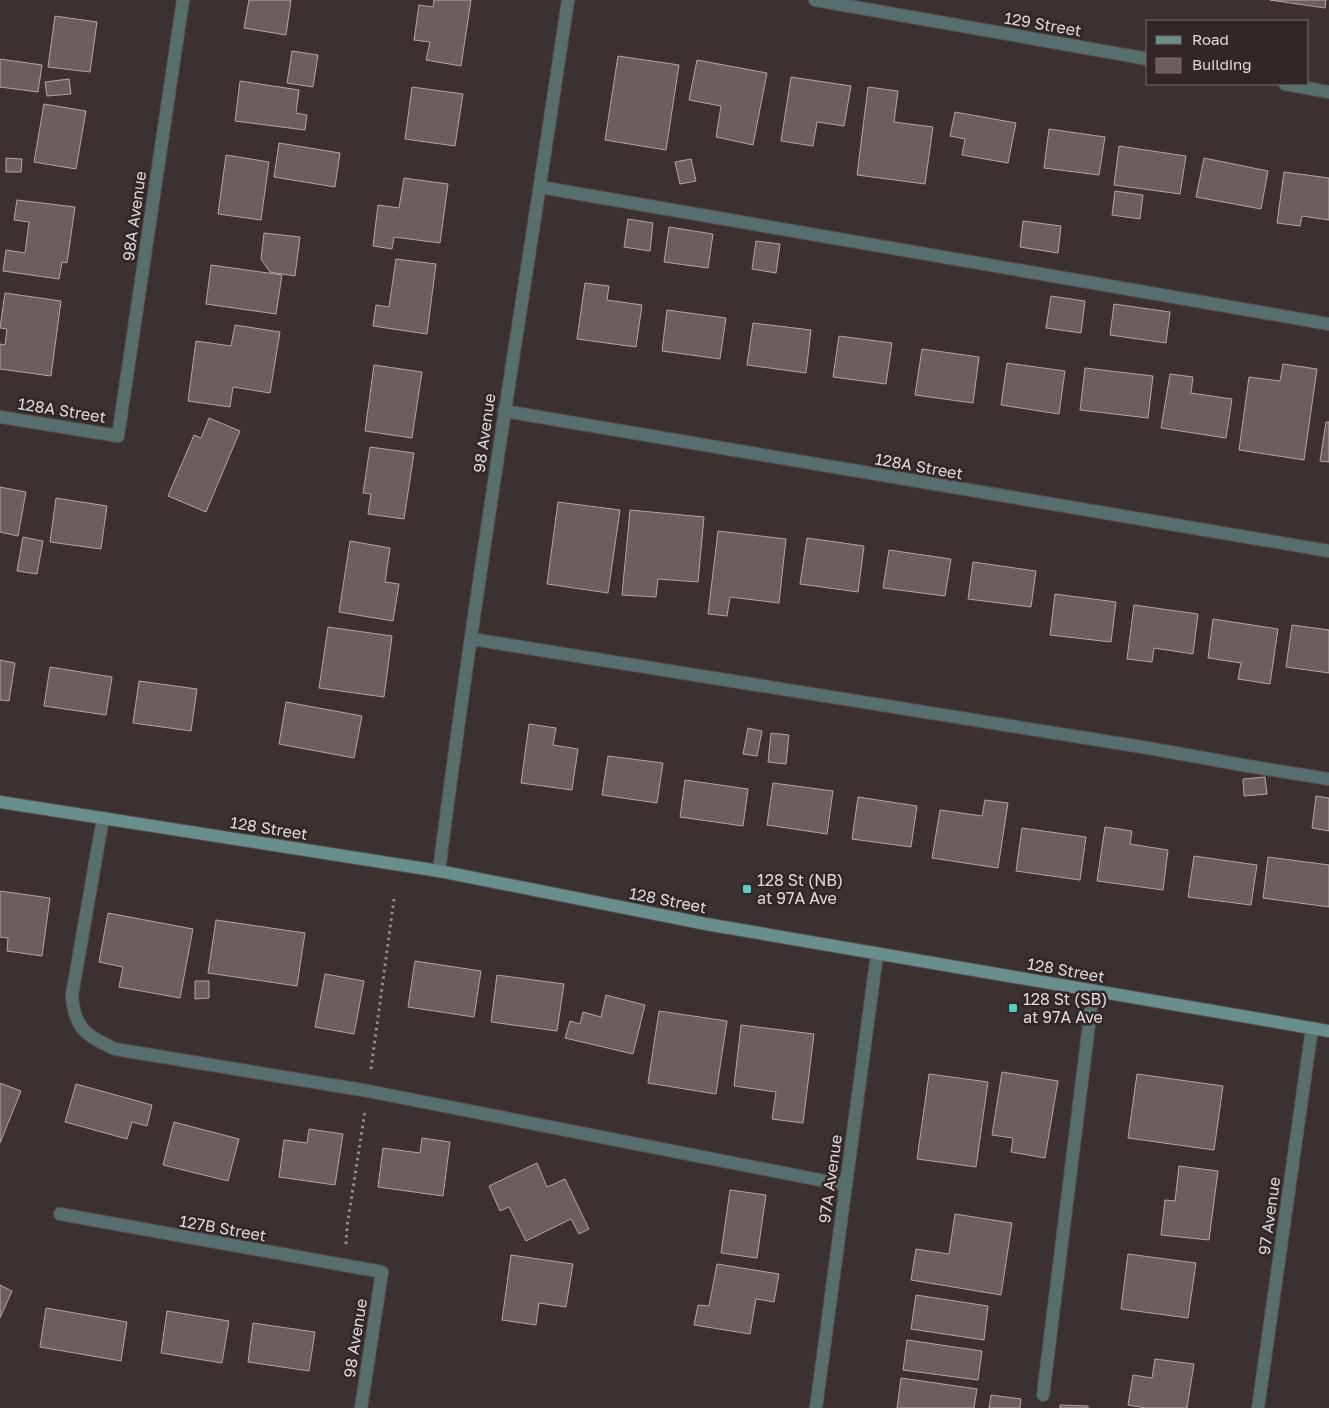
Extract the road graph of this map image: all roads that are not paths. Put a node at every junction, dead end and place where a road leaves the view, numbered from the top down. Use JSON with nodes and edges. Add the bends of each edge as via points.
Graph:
{"nodes":[{"id":1,"x":183,"y":0,"type":"edge"},
{"id":2,"x":568,"y":0,"type":"edge"},
{"id":3,"x":815,"y":0,"type":"edge"},
{"id":4,"x":1146,"y":59,"type":"edge"},
{"id":5,"x":1290,"y":85,"type":"edge"},
{"id":6,"x":1329,"y":92,"type":"edge"},
{"id":7,"x":540,"y":187,"type":"junction"},
{"id":8,"x":1329,"y":324,"type":"edge"},
{"id":9,"x":504,"y":411,"type":"junction"},
{"id":10,"x":0,"y":417,"type":"edge"},
{"id":11,"x":118,"y":436,"type":"joint"},
{"id":12,"x":1329,"y":551,"type":"edge"},
{"id":13,"x":472,"y":639,"type":"junction"},
{"id":14,"x":1329,"y":779,"type":"edge"},
{"id":15,"x":0,"y":802,"type":"edge"},
{"id":16,"x":102,"y":818,"type":"junction"},
{"id":17,"x":439,"y":871,"type":"junction"},
{"id":18,"x":876,"y":954,"type":"junction"},
{"id":19,"x":1093,"y":992,"type":"junction"},
{"id":20,"x":1312,"y":1028,"type":"junction"},
{"id":21,"x":1329,"y":1031,"type":"edge"},
{"id":22,"x":845,"y":1185,"type":"junction"},
{"id":23,"x":60,"y":1214,"type":"dead end"},
{"id":24,"x":382,"y":1272,"type":"joint"},
{"id":25,"x":1043,"y":1395,"type":"dead end"},
{"id":26,"x":361,"y":1408,"type":"edge"},
{"id":27,"x":816,"y":1408,"type":"edge"},
{"id":28,"x":1258,"y":1408,"type":"edge"}],
"edges":[{"from":1,"to":11,"type":"street","name":"98A Avenue"},
{"from":2,"to":7,"type":"street","name":"98 Avenue"},
{"from":3,"to":4,"type":"street","name":"129 Street"},
{"from":5,"to":6,"type":"street"},
{"from":7,"to":8,"type":"street"},
{"from":7,"to":9,"type":"street","name":"98 Avenue"},
{"from":9,"to":12,"type":"street","name":"128A Street"},
{"from":9,"to":13,"type":"street","name":"98 Avenue"},
{"from":10,"to":11,"type":"street","name":"128A Street"},
{"from":13,"to":14,"type":"street"},
{"from":13,"to":17,"type":"street","name":"98 Avenue"},
{"from":15,"to":16,"type":"main road","name":"128 Street"},
{"from":16,"to":17,"type":"main road","name":"128 Street"},
{"from":16,"to":22,"type":"street","via":[[72,995],[73,1013],[81,1028],[96,1040],[115,1049],[368,1091]]},
{"from":17,"to":18,"type":"main road","name":"128 Street"},
{"from":18,"to":19,"type":"main road","name":"128 Street"},
{"from":18,"to":22,"type":"street","name":"97A Avenue"},
{"from":19,"to":20,"type":"main road","name":"128 Street"},
{"from":19,"to":25,"type":"street"},
{"from":20,"to":21,"type":"main road","name":"128 Street"},
{"from":20,"to":28,"type":"street","name":"97 Avenue"},
{"from":22,"to":27,"type":"street","name":"97A Avenue"},
{"from":23,"to":24,"type":"street","name":"127B Street"},
{"from":24,"to":26,"type":"street","name":"98 Avenue"}]}
